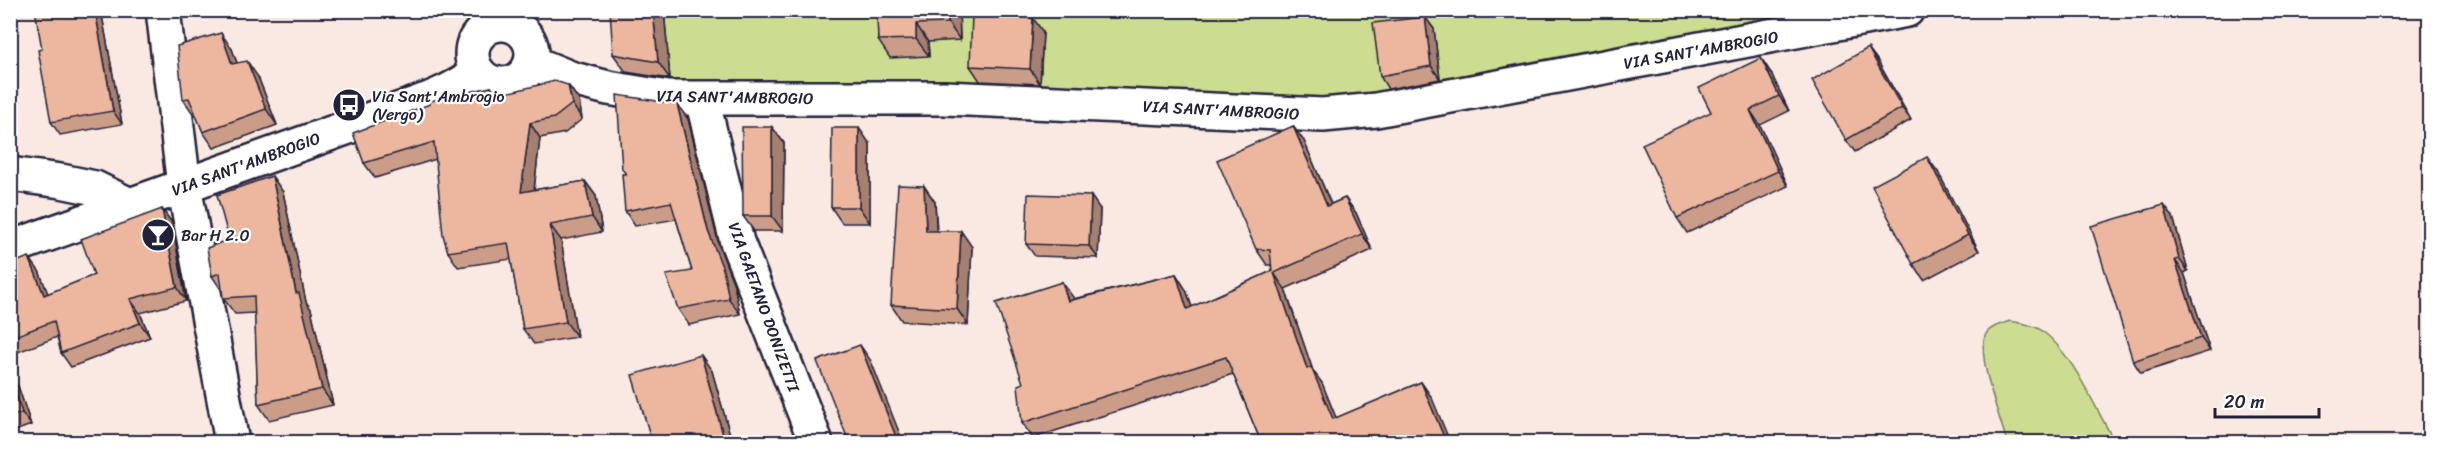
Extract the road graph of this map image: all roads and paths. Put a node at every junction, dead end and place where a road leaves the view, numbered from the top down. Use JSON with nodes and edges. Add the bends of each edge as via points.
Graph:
{"nodes":[{"id":1,"x":163,"y":10,"type":"edge"},
{"id":2,"x":1907,"y":10,"type":"edge"},
{"id":3,"x":491,"y":18,"type":"edge"},
{"id":4,"x":531,"y":62,"type":"junction"},
{"id":5,"x":478,"y":72,"type":"junction"},
{"id":6,"x":702,"y":99,"type":"junction"},
{"id":7,"x":10,"y":174,"type":"edge"},
{"id":8,"x":184,"y":186,"type":"junction"},
{"id":9,"x":130,"y":205,"type":"junction"},
{"id":10,"x":10,"y":248,"type":"edge"},
{"id":11,"x":232,"y":442,"type":"edge"},
{"id":12,"x":816,"y":442,"type":"edge"}],
"edges":[{"from":1,"to":8,"type":"street"},
{"from":2,"to":6,"type":"street","name":"VIA SANT'AMBROGIO","via":[[1399,105],[1323,115],[945,98]]},
{"from":3,"to":4,"type":"street","via":[[524,33],[530,42]]},
{"from":3,"to":5,"type":"street","via":[[473,43],[471,53]]},
{"from":4,"to":5,"type":"street","via":[[521,78],[502,84],[484,79]]},
{"from":4,"to":6,"type":"street","name":"VIA SANT'AMBROGIO","via":[[573,79],[626,92]]},
{"from":5,"to":8,"type":"street","name":"VIA SANT'AMBROGIO","via":[[462,85],[428,101]]},
{"from":6,"to":12,"type":"street","name":"VIA GAETANO DONIZETTI","via":[[737,242]]},
{"from":7,"to":9,"type":"street","via":[[95,188]]},
{"from":8,"to":9,"type":"street","name":"VIA SANT'AMBROGIO"},
{"from":8,"to":11,"type":"street"},
{"from":9,"to":10,"type":"street","name":"VIA SANT'AMBROGIO"}]}
